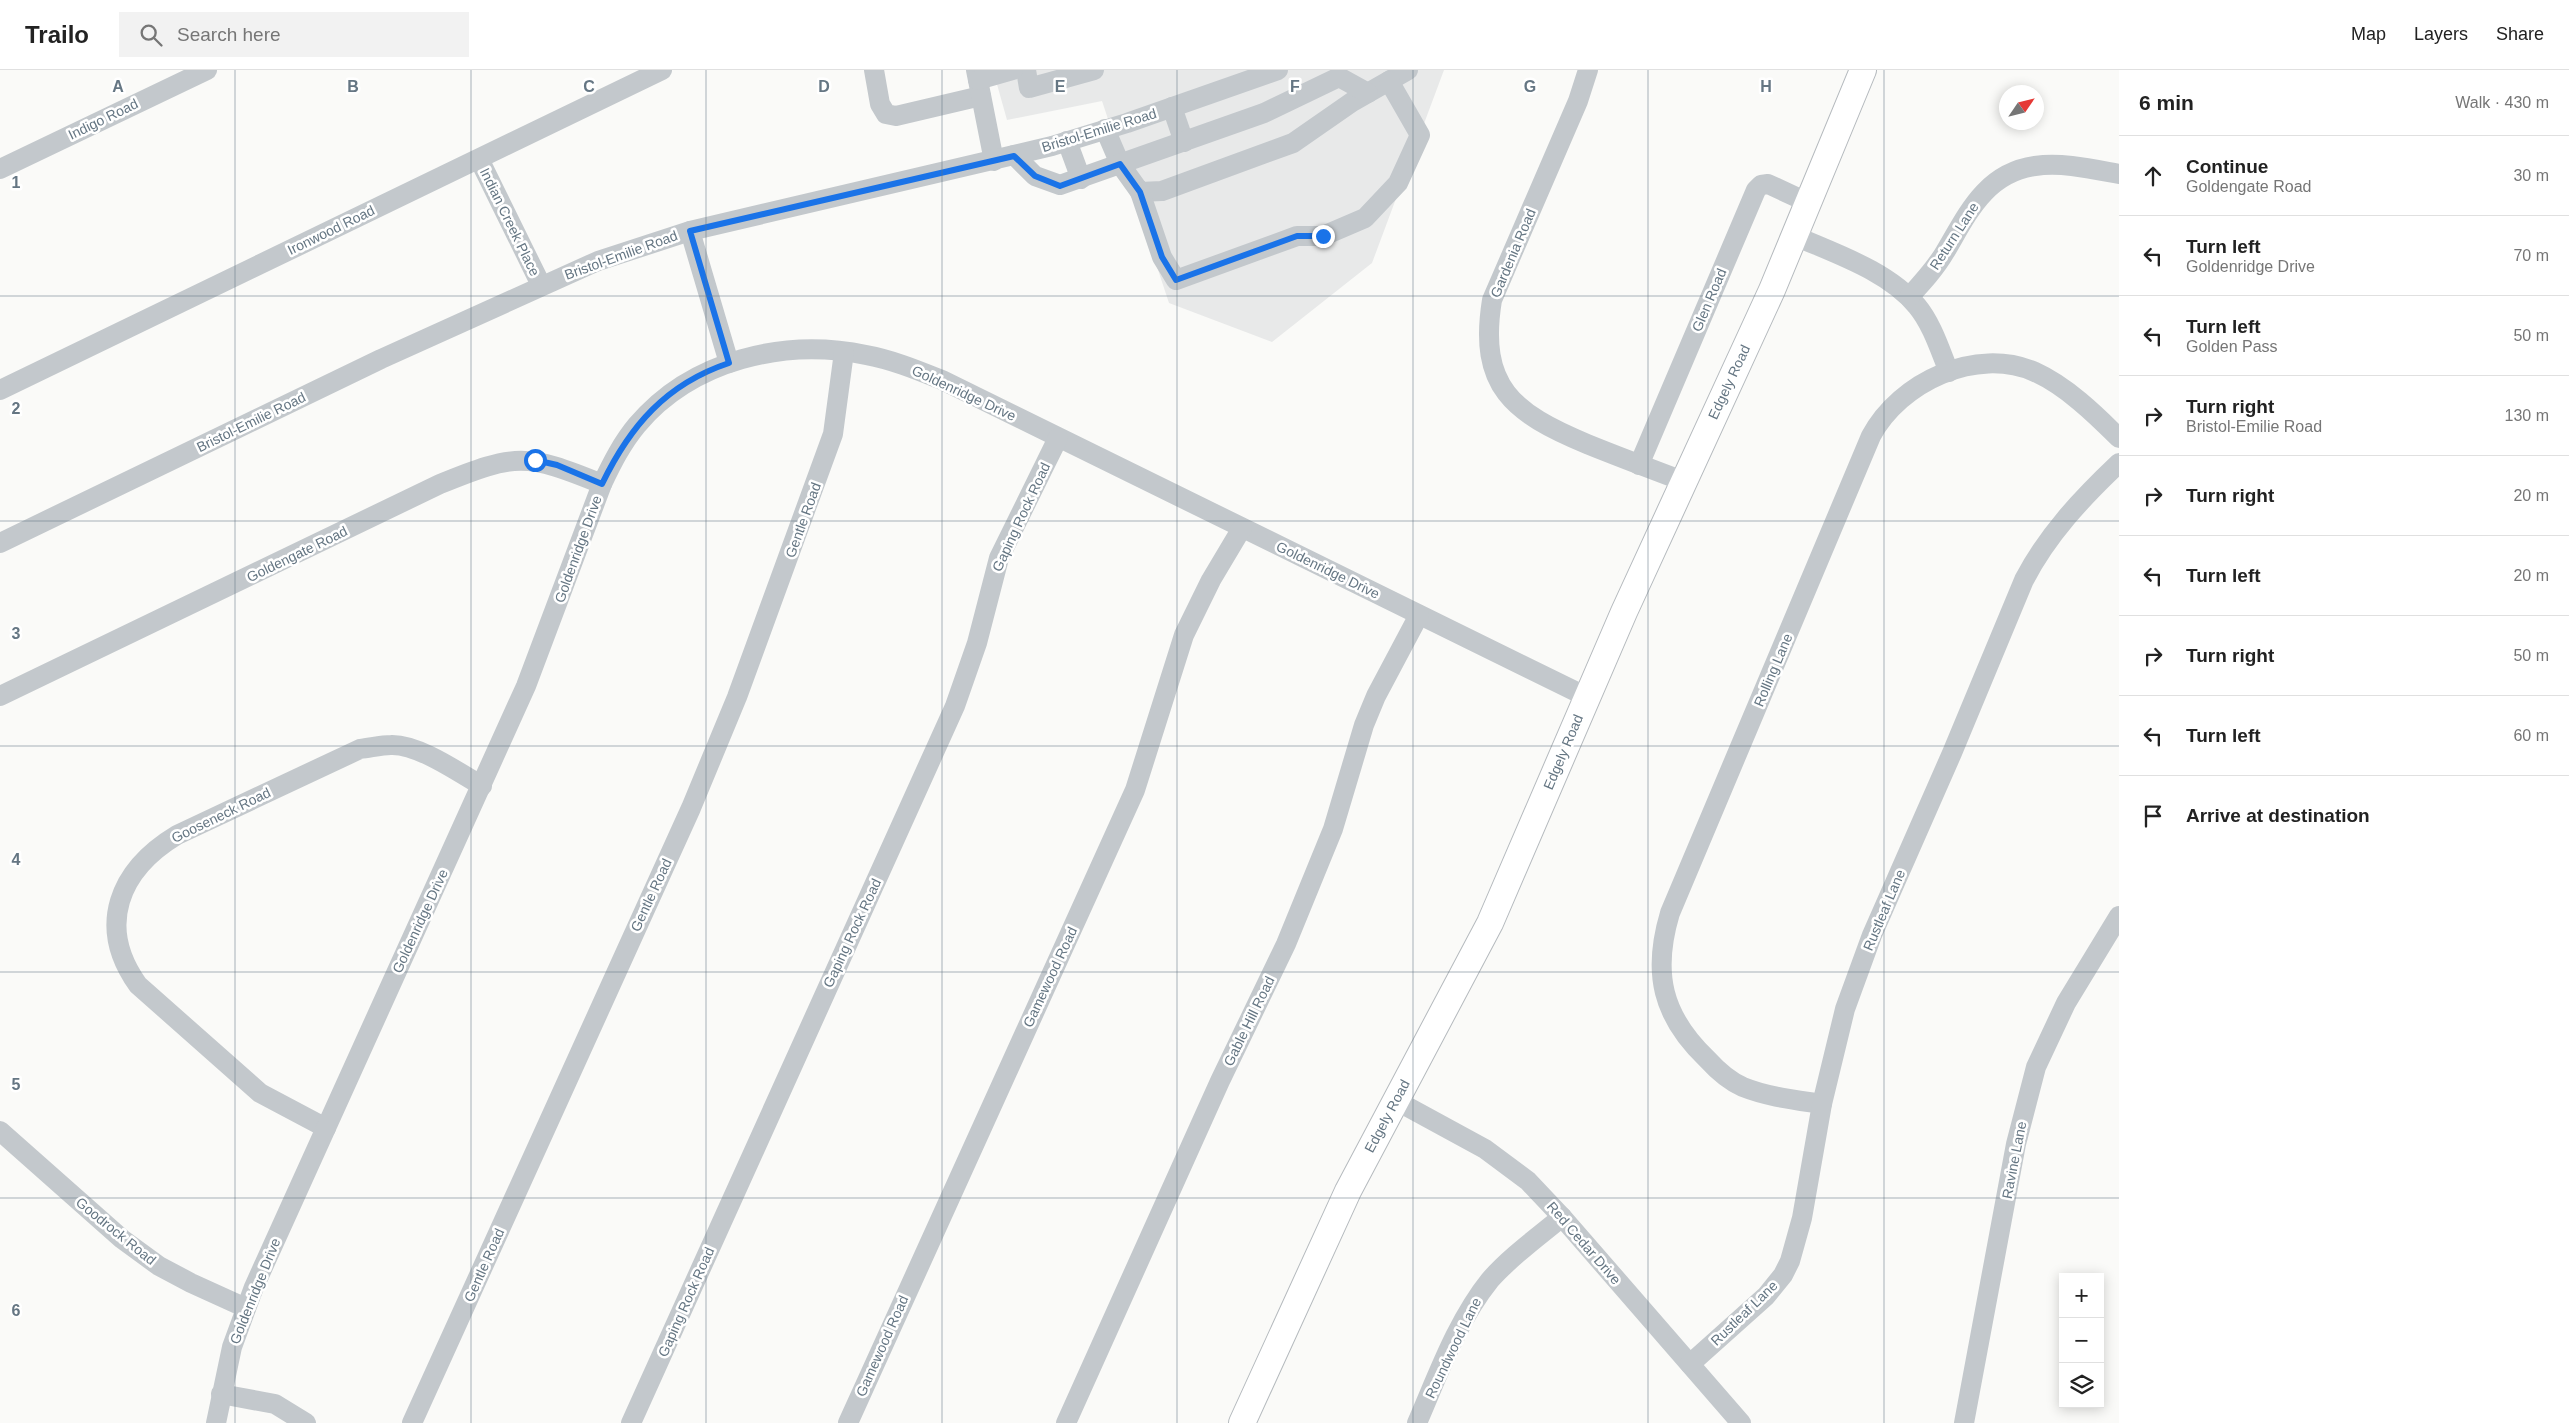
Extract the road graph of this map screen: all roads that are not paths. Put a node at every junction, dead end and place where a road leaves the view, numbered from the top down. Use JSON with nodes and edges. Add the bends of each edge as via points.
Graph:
{"nodes":[{"id":1,"x":207,"y":70,"type":"edge"},
{"id":2,"x":662,"y":70,"type":"edge"},
{"id":3,"x":874,"y":70,"type":"edge"},
{"id":4,"x":1013,"y":70,"type":"edge"},
{"id":5,"x":1026,"y":70,"type":"edge"},
{"id":6,"x":1094,"y":70,"type":"edge"},
{"id":7,"x":1278,"y":70,"type":"edge"},
{"id":8,"x":1408,"y":70,"type":"edge"},
{"id":9,"x":1588,"y":70,"type":"edge"},
{"id":10,"x":1863,"y":70,"type":"edge"},
{"id":11,"x":1389,"y":81,"type":"junction"},
{"id":12,"x":978,"y":82,"type":"edge"},
{"id":13,"x":1368,"y":93,"type":"junction"},
{"id":14,"x":1172,"y":107,"type":"junction"},
{"id":15,"x":1105,"y":129,"type":"junction"},
{"id":16,"x":1067,"y":141,"type":"junction"},
{"id":17,"x":1184,"y":142,"type":"junction"},
{"id":18,"x":1014,"y":156,"type":"junction"},
{"id":19,"x":479,"y":159,"type":"junction"},
{"id":20,"x":994,"y":161,"type":"junction"},
{"id":21,"x":1120,"y":164,"type":"junction"},
{"id":22,"x":0,"y":169,"type":"edge"},
{"id":23,"x":2119,"y":174,"type":"edge"},
{"id":24,"x":1082,"y":179,"type":"junction"},
{"id":25,"x":1140,"y":192,"type":"junction"},
{"id":26,"x":1809,"y":203,"type":"junction"},
{"id":27,"x":690,"y":231,"type":"junction"},
{"id":28,"x":1795,"y":236,"type":"junction"},
{"id":29,"x":541,"y":285,"type":"junction"},
{"id":30,"x":1909,"y":297,"type":"junction"},
{"id":31,"x":844,"y":352,"type":"junction"},
{"id":32,"x":729,"y":363,"type":"junction"},
{"id":33,"x":1949,"y":372,"type":"junction"},
{"id":34,"x":0,"y":390,"type":"edge"},
{"id":35,"x":1058,"y":438,"type":"junction"},
{"id":36,"x":2119,"y":438,"type":"edge"},
{"id":37,"x":2119,"y":463,"type":"edge"},
{"id":38,"x":1639,"y":465,"type":"junction"},
{"id":39,"x":1683,"y":481,"type":"junction"},
{"id":40,"x":602,"y":484,"type":"junction"},
{"id":41,"x":1242,"y":528,"type":"junction"},
{"id":42,"x":0,"y":543,"type":"edge"},
{"id":43,"x":1419,"y":615,"type":"junction"},
{"id":44,"x":0,"y":696,"type":"edge"},
{"id":45,"x":1587,"y":697,"type":"junction"},
{"id":46,"x":482,"y":786,"type":"junction"},
{"id":47,"x":2119,"y":916,"type":"edge"},
{"id":48,"x":1394,"y":1100,"type":"junction"},
{"id":49,"x":1822,"y":1104,"type":"junction"},
{"id":50,"x":326,"y":1128,"type":"junction"},
{"id":51,"x":0,"y":1131,"type":"edge"},
{"id":52,"x":1562,"y":1217,"type":"junction"},
{"id":53,"x":246,"y":1308,"type":"junction"},
{"id":54,"x":1690,"y":1364,"type":"junction"},
{"id":55,"x":221,"y":1394,"type":"junction"},
{"id":56,"x":1736,"y":1421,"type":"edge"},
{"id":57,"x":216,"y":1423,"type":"edge"},
{"id":58,"x":306,"y":1423,"type":"edge"},
{"id":59,"x":412,"y":1423,"type":"edge"},
{"id":60,"x":631,"y":1423,"type":"edge"},
{"id":61,"x":848,"y":1423,"type":"edge"},
{"id":62,"x":1066,"y":1423,"type":"edge"},
{"id":63,"x":1242,"y":1423,"type":"edge"},
{"id":64,"x":1417,"y":1423,"type":"edge"},
{"id":65,"x":1964,"y":1423,"type":"edge"}],
"edges":[{"from":1,"to":22,"type":"street","name":"Indigo Road"},
{"from":2,"to":19,"type":"street","name":"Ironwood Road"},
{"from":3,"to":12,"type":"street","via":[[880,104],[886,114],[896,116]]},
{"from":4,"to":12,"type":"street"},
{"from":5,"to":6,"type":"street","via":[[1029,88]]},
{"from":7,"to":14,"type":"street","name":"Bristol-Emilie Road"},
{"from":8,"to":11,"type":"street"},
{"from":9,"to":38,"type":"street","name":"Gardenia Road","via":[[1548,174],[1492,300],[1488,324],[1489,352],[1501,386],[1526,413],[1563,434]]},
{"from":10,"to":26,"type":"main road","name":"Edgely Road"},
{"from":11,"to":13,"type":"street"},
{"from":11,"to":25,"type":"street","via":[[1420,135],[1398,183],[1365,218],[1323,236],[1297,236],[1176,280],[1162,257]]},
{"from":12,"to":20,"type":"street"},
{"from":13,"to":17,"type":"street","via":[[1340,77],[1264,113]]},
{"from":13,"to":25,"type":"street","via":[[1293,143],[1162,191]]},
{"from":14,"to":15,"type":"street","name":"Bristol-Emilie Road"},
{"from":14,"to":17,"type":"street"},
{"from":15,"to":16,"type":"street","name":"Bristol-Emilie Road"},
{"from":15,"to":21,"type":"street"},
{"from":16,"to":18,"type":"street","name":"Bristol-Emilie Road"},
{"from":16,"to":24,"type":"street"},
{"from":17,"to":21,"type":"street"},
{"from":18,"to":20,"type":"street","name":"Bristol-Emilie Road"},
{"from":18,"to":24,"type":"street","via":[[1035,176],[1060,186]]},
{"from":19,"to":29,"type":"street","name":"Indian Creek Place"},
{"from":19,"to":34,"type":"street","name":"Ironwood Road"},
{"from":20,"to":27,"type":"street","name":"Bristol-Emilie Road"},
{"from":21,"to":24,"type":"street"},
{"from":21,"to":25,"type":"street"},
{"from":23,"to":30,"type":"street","name":"Return Lane","via":[[2036,166],[2003,178],[1973,204],[1933,269]]},
{"from":26,"to":28,"type":"main road","name":"Edgely Road"},
{"from":26,"to":38,"type":"street","name":"Glen Road","via":[[1768,184],[1756,190]]},
{"from":27,"to":29,"type":"street","name":"Bristol-Emilie Road","via":[[598,261]]},
{"from":27,"to":32,"type":"street"},
{"from":28,"to":30,"type":"street","via":[[1874,273]]},
{"from":28,"to":39,"type":"main road","name":"Edgely Road"},
{"from":29,"to":42,"type":"street","name":"Bristol-Emilie Road"},
{"from":30,"to":33,"type":"street","via":[[1930,327]]},
{"from":31,"to":32,"type":"street","name":"Goldenridge Drive","via":[[771,352]]},
{"from":31,"to":35,"type":"street","name":"Goldenridge Drive","via":[[899,363],[942,380]]},
{"from":31,"to":59,"type":"street","name":"Gentle Road","via":[[833,434],[737,697],[691,808]]},
{"from":32,"to":40,"type":"street","name":"Goldenridge Drive","via":[[685,383],[655,406],[628,437]]},
{"from":33,"to":36,"type":"street","name":"Rolling Lane","via":[[1984,365],[2005,365],[2036,373],[2065,390]]},
{"from":33,"to":49,"type":"street","name":"Rolling Lane","via":[[1911,390],[1871,436],[1670,913],[1663,937],[1661,979],[1666,1000],[1672,1016],[1691,1044],[1715,1068],[1742,1087]]},
{"from":35,"to":41,"type":"street","name":"Goldenridge Drive"},
{"from":35,"to":60,"type":"street","name":"Gaping Rock Road","via":[[999,558],[977,643],[955,706]]},
{"from":37,"to":49,"type":"street","name":"Rustleaf Lane","via":[[2058,525],[2024,580],[1872,935],[1846,1009]]},
{"from":38,"to":39,"type":"street","name":"Gardenia Road"},
{"from":39,"to":45,"type":"main road","name":"Edgely Road"},
{"from":40,"to":44,"type":"street","name":"Goldengate Road","via":[[557,465],[535,460],[486,465],[440,484]]},
{"from":40,"to":46,"type":"street","name":"Goldenridge Drive","via":[[526,686]]},
{"from":41,"to":43,"type":"street","name":"Goldenridge Drive"},
{"from":41,"to":61,"type":"street","name":"Gamewood Road","via":[[1184,635],[1135,790]]},
{"from":43,"to":45,"type":"street","name":"Goldenridge Drive"},
{"from":43,"to":62,"type":"street","name":"Gable Hill Road","via":[[1370,710],[1335,822],[1286,944],[1220,1081]]},
{"from":45,"to":48,"type":"main road","name":"Edgely Road","via":[[1490,923]]},
{"from":46,"to":50,"type":"street","name":"Goldenridge Drive"},
{"from":46,"to":50,"type":"street","name":"Gooseneck Road","via":[[409,748],[392,744],[360,749],[177,835],[151,854],[122,893],[115,926],[118,942],[138,985],[260,1092]]},
{"from":47,"to":65,"type":"street","name":"Ravine Lane","via":[[2066,1003],[2036,1067],[2016,1144]]},
{"from":48,"to":52,"type":"street","name":"Red Cedar Drive","via":[[1498,1157],[1528,1181]]},
{"from":48,"to":63,"type":"main road","name":"Edgely Road","via":[[1348,1191]]},
{"from":49,"to":54,"type":"street","name":"Rustleaf Lane","via":[[1802,1218],[1786,1268],[1766,1296]]},
{"from":50,"to":53,"type":"street","name":"Goldenridge Drive"},
{"from":51,"to":53,"type":"street","name":"Goodrock Road","via":[[122,1239],[159,1266]]},
{"from":52,"to":54,"type":"street","name":"Red Cedar Drive"},
{"from":52,"to":64,"type":"street","name":"Roundwood Lane","via":[[1516,1254],[1480,1294]]},
{"from":53,"to":55,"type":"street","name":"Goldenridge Drive","via":[[232,1347]]},
{"from":54,"to":56,"type":"street","name":"Red Cedar Drive"},
{"from":55,"to":57,"type":"street","name":"Goldenridge Drive"},
{"from":55,"to":58,"type":"street","via":[[275,1404]]}]}
